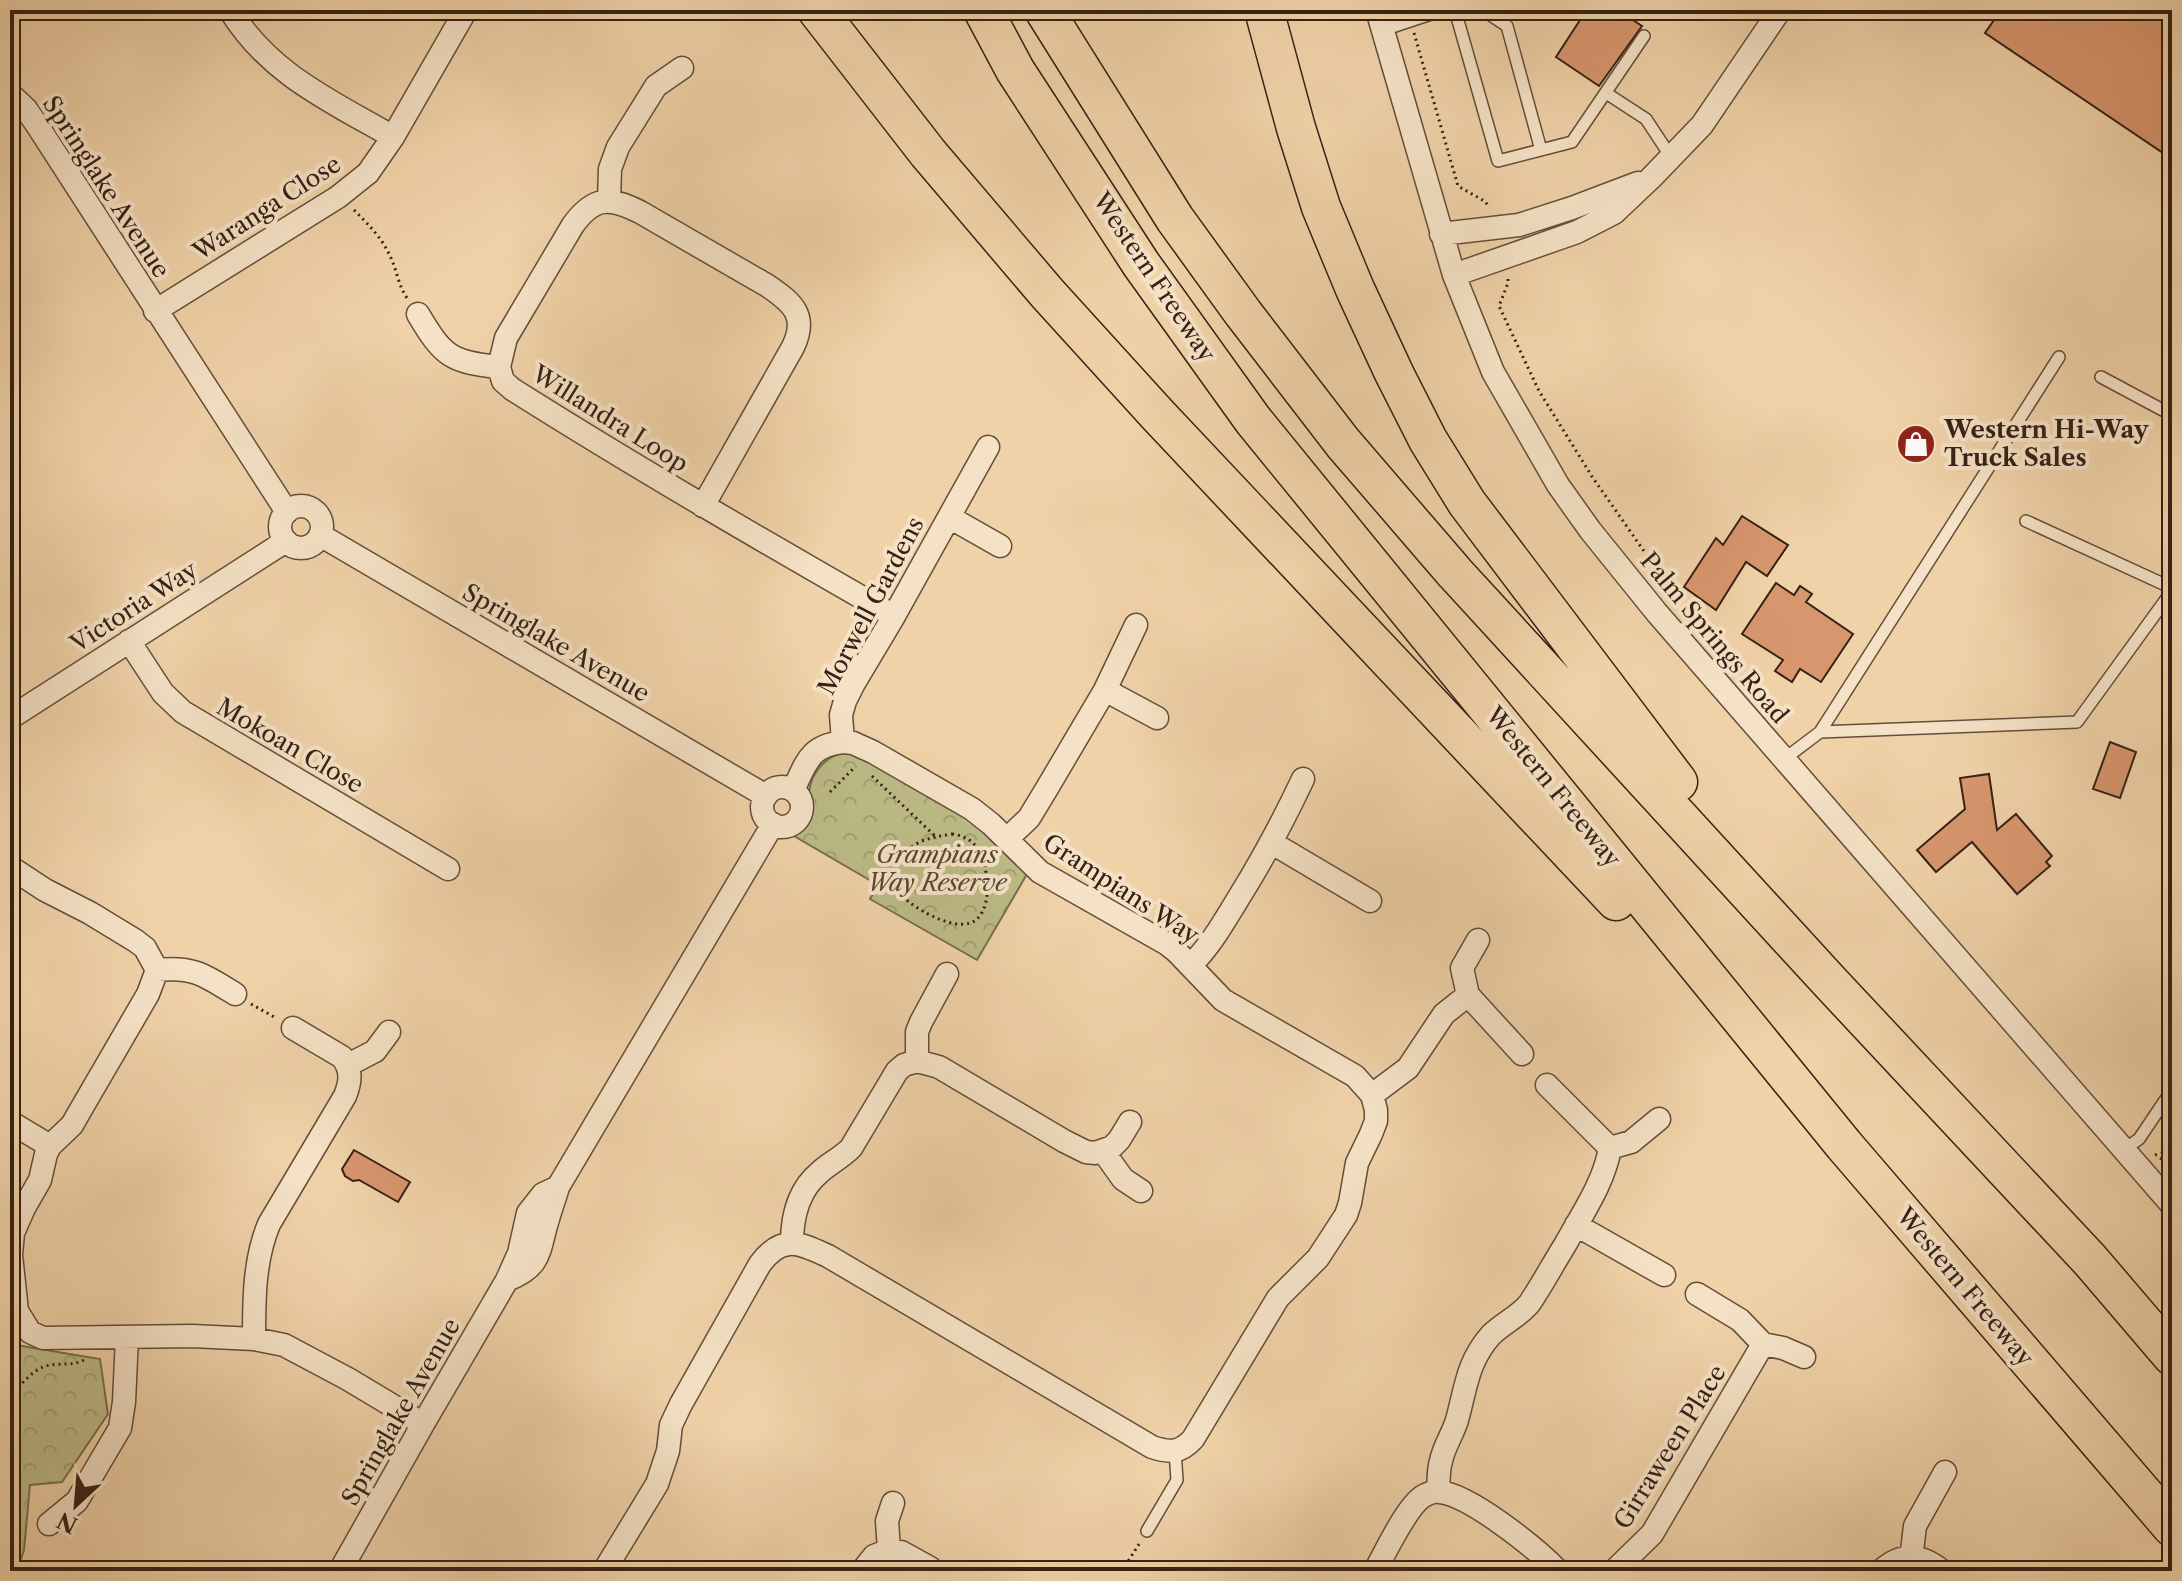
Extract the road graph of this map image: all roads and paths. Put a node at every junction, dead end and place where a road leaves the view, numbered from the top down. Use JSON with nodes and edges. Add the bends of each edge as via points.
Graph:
{"nodes":[{"id":1,"x":230,"y":10,"type":"edge"},
{"id":2,"x":466,"y":10,"type":"edge"},
{"id":3,"x":817,"y":10,"type":"edge"},
{"id":4,"x":983,"y":10,"type":"edge"},
{"id":5,"x":1044,"y":10,"type":"edge"},
{"id":6,"x":1264,"y":10,"type":"edge"},
{"id":7,"x":1443,"y":10,"type":"edge"},
{"id":8,"x":1455,"y":10,"type":"edge"},
{"id":9,"x":1483,"y":10,"type":"edge"},
{"id":10,"x":1780,"y":10,"type":"edge"},
{"id":11,"x":1380,"y":20,"type":"edge"},
{"id":12,"x":1410,"y":20,"type":"junction"},
{"id":13,"x":1644,"y":36,"type":"dead end"},
{"id":14,"x":682,"y":68,"type":"dead end"},
{"id":15,"x":1606,"y":93,"type":"junction"},
{"id":16,"x":10,"y":94,"type":"edge"},
{"id":17,"x":393,"y":137,"type":"junction"},
{"id":18,"x":1541,"y":150,"type":"junction"},
{"id":19,"x":1671,"y":157,"type":"junction"},
{"id":20,"x":1651,"y":178,"type":"junction"},
{"id":21,"x":609,"y":201,"type":"junction"},
{"id":22,"x":351,"y":207,"type":"dead end"},
{"id":23,"x":1496,"y":227,"type":"junction"},
{"id":24,"x":1441,"y":234,"type":"junction"},
{"id":25,"x":1505,"y":257,"type":"junction"},
{"id":26,"x":1454,"y":275,"type":"junction"},
{"id":27,"x":155,"y":311,"type":"junction"},
{"id":28,"x":418,"y":314,"type":"joint"},
{"id":29,"x":2059,"y":357,"type":"dead end"},
{"id":30,"x":499,"y":367,"type":"junction"},
{"id":31,"x":2101,"y":377,"type":"dead end"},
{"id":32,"x":2172,"y":415,"type":"edge"},
{"id":33,"x":988,"y":447,"type":"dead end"},
{"id":34,"x":703,"y":506,"type":"junction"},
{"id":35,"x":287,"y":512,"type":"junction"},
{"id":36,"x":949,"y":517,"type":"junction"},
{"id":37,"x":2026,"y":521,"type":"dead end"},
{"id":38,"x":320,"y":535,"type":"junction"},
{"id":39,"x":286,"y":541,"type":"junction"},
{"id":40,"x":1000,"y":546,"type":"dead end"},
{"id":41,"x":1644,"y":550,"type":"dead end"},
{"id":42,"x":2172,"y":590,"type":"edge"},
{"id":43,"x":894,"y":616,"type":"junction"},
{"id":44,"x":1136,"y":625,"type":"dead end"},
{"id":45,"x":129,"y":641,"type":"junction"},
{"id":46,"x":1105,"y":690,"type":"junction"},
{"id":47,"x":10,"y":718,"type":"edge"},
{"id":48,"x":1157,"y":718,"type":"dead end"},
{"id":49,"x":1820,"y":732,"type":"junction"},
{"id":50,"x":843,"y":742,"type":"junction"},
{"id":51,"x":1783,"y":760,"type":"junction"},
{"id":52,"x":858,"y":763,"type":"dead end"},
{"id":53,"x":869,"y":774,"type":"dead end"},
{"id":54,"x":1303,"y":779,"type":"dead end"},
{"id":55,"x":793,"y":790,"type":"junction"},
{"id":56,"x":830,"y":792,"type":"dead end"},
{"id":57,"x":766,"y":796,"type":"junction"},
{"id":58,"x":773,"y":824,"type":"junction"},
{"id":59,"x":936,"y":837,"type":"junction"},
{"id":60,"x":1007,"y":839,"type":"junction"},
{"id":61,"x":1272,"y":843,"type":"junction"},
{"id":62,"x":10,"y":867,"type":"edge"},
{"id":63,"x":448,"y":869,"type":"dead end"},
{"id":64,"x":1370,"y":901,"type":"dead end"},
{"id":65,"x":1478,"y":940,"type":"dead end"},
{"id":66,"x":1191,"y":965,"type":"junction"},
{"id":67,"x":157,"y":970,"type":"junction"},
{"id":68,"x":947,"y":974,"type":"dead end"},
{"id":69,"x":235,"y":994,"type":"joint"},
{"id":70,"x":1468,"y":995,"type":"junction"},
{"id":71,"x":293,"y":1028,"type":"joint"},
{"id":72,"x":389,"y":1032,"type":"dead end"},
{"id":73,"x":1522,"y":1054,"type":"dead end"},
{"id":74,"x":917,"y":1061,"type":"junction"},
{"id":75,"x":348,"y":1065,"type":"junction"},
{"id":76,"x":1547,"y":1085,"type":"dead end"},
{"id":77,"x":2172,"y":1090,"type":"edge"},
{"id":78,"x":1372,"y":1095,"type":"junction"},
{"id":79,"x":1659,"y":1119,"type":"dead end"},
{"id":80,"x":10,"y":1122,"type":"edge"},
{"id":81,"x":1130,"y":1122,"type":"dead end"},
{"id":82,"x":1844,"y":1145,"type":"junction"},
{"id":83,"x":50,"y":1146,"type":"junction"},
{"id":84,"x":1610,"y":1148,"type":"junction"},
{"id":85,"x":2123,"y":1150,"type":"junction"},
{"id":86,"x":2172,"y":1150,"type":"edge"},
{"id":87,"x":1103,"y":1151,"type":"junction"},
{"id":88,"x":2172,"y":1165,"type":"edge"},
{"id":89,"x":1141,"y":1191,"type":"dead end"},
{"id":90,"x":2172,"y":1205,"type":"edge"},
{"id":91,"x":1576,"y":1225,"type":"junction"},
{"id":92,"x":792,"y":1243,"type":"junction"},
{"id":93,"x":2090,"y":1260,"type":"junction"},
{"id":94,"x":1664,"y":1275,"type":"dead end"},
{"id":95,"x":1697,"y":1294,"type":"dead end"},
{"id":96,"x":127,"y":1337,"type":"junction"},
{"id":97,"x":254,"y":1339,"type":"junction"},
{"id":98,"x":1763,"y":1344,"type":"junction"},
{"id":99,"x":2172,"y":1356,"type":"edge"},
{"id":100,"x":1804,"y":1357,"type":"dead end"},
{"id":101,"x":85,"y":1358,"type":"dead end"},
{"id":102,"x":10,"y":1396,"type":"edge"},
{"id":103,"x":423,"y":1424,"type":"junction"},
{"id":104,"x":10,"y":1428,"type":"edge"},
{"id":105,"x":1175,"y":1451,"type":"junction"},
{"id":106,"x":1945,"y":1472,"type":"dead end"},
{"id":107,"x":1438,"y":1491,"type":"junction"},
{"id":108,"x":893,"y":1503,"type":"dead end"},
{"id":109,"x":49,"y":1524,"type":"dead end"},
{"id":110,"x":2172,"y":1527,"type":"edge"},
{"id":111,"x":10,"y":1531,"type":"edge"},
{"id":112,"x":1147,"y":1531,"type":"joint"},
{"id":113,"x":889,"y":1550,"type":"junction"},
{"id":114,"x":1911,"y":1567,"type":"edge"},
{"id":115,"x":930,"y":1568,"type":"dead end"},
{"id":116,"x":340,"y":1571,"type":"edge"},
{"id":117,"x":604,"y":1571,"type":"edge"},
{"id":118,"x":862,"y":1571,"type":"edge"},
{"id":119,"x":1122,"y":1571,"type":"edge"},
{"id":120,"x":1375,"y":1571,"type":"edge"},
{"id":121,"x":1558,"y":1571,"type":"edge"},
{"id":122,"x":1614,"y":1571,"type":"edge"},
{"id":123,"x":1881,"y":1571,"type":"edge"},
{"id":124,"x":1942,"y":1571,"type":"edge"}],
"edges":[{"from":1,"to":17,"type":"street","via":[[279,68]]},
{"from":2,"to":17,"type":"street","name":"Waranga Close"},
{"from":3,"to":82,"type":"highway","via":[[928,153],[1047,293]]},
{"from":4,"to":82,"type":"highway","name":"Western Freeway","via":[[1015,70],[1141,264],[1253,420]]},
{"from":5,"to":93,"type":"highway","name":"Western Freeway","via":[[1175,219],[1343,443],[1455,573]]},
{"from":6,"to":93,"type":"highway","via":[[1321,207],[1394,373],[1467,503],[1730,849]]},
{"from":7,"to":12,"type":"lane"},
{"from":8,"to":18,"type":"lane","via":[[1498,161]]},
{"from":9,"to":18,"type":"lane","via":[[1507,26]]},
{"from":10,"to":19,"type":"street","via":[[1702,125]]},
{"from":11,"to":12,"type":"lane"},
{"from":11,"to":24,"type":"street","name":"Palm Springs Road"},
{"from":12,"to":23,"type":"path","via":[[1458,186],[1486,202]]},
{"from":13,"to":15,"type":"lane"},
{"from":14,"to":21,"type":"street","via":[[656,86],[618,147],[610,169]]},
{"from":15,"to":18,"type":"lane","via":[[1572,142]]},
{"from":15,"to":19,"type":"lane","via":[[1646,119]]},
{"from":16,"to":27,"type":"street","name":"Springlake Avenue","via":[[37,125]]},
{"from":17,"to":27,"type":"street","name":"Waranga Close","via":[[368,173],[338,197]]},
{"from":19,"to":20,"type":"street"},
{"from":20,"to":23,"type":"street","via":[[1519,225]]},
{"from":20,"to":25,"type":"street","via":[[1614,213]]},
{"from":21,"to":30,"type":"street","name":"Willandra Loop","via":[[589,207],[573,225],[506,338]]},
{"from":21,"to":34,"type":"street","name":"Willandra Loop","via":[[640,212],[768,286],[784,297],[799,319],[793,347]]},
{"from":22,"to":28,"type":"path","via":[[389,253],[400,287]]},
{"from":23,"to":24,"type":"street"},
{"from":24,"to":26,"type":"street","name":"Palm Springs Road"},
{"from":25,"to":26,"type":"street"},
{"from":25,"to":41,"type":"path","via":[[1508,283],[1499,306],[1539,391]]},
{"from":26,"to":51,"type":"street","name":"Palm Springs Road","via":[[1493,372],[1558,485],[1657,613]]},
{"from":27,"to":35,"type":"street","name":"Springlake Avenue"},
{"from":28,"to":30,"type":"street","name":"Willandra Loop","via":[[448,355]]},
{"from":29,"to":49,"type":"lane"},
{"from":30,"to":34,"type":"street","name":"Willandra Loop","via":[[512,389]]},
{"from":31,"to":32,"type":"lane"},
{"from":33,"to":36,"type":"street","name":"Morwell Gardens"},
{"from":34,"to":43,"type":"street","name":"Willandra Loop"},
{"from":35,"to":38,"type":"street","via":[[301,506],[316,512]]},
{"from":35,"to":39,"type":"street","via":[[281,521]]},
{"from":36,"to":40,"type":"street","name":"Morwell Gardens"},
{"from":36,"to":43,"type":"street","name":"Morwell Gardens"},
{"from":37,"to":42,"type":"lane"},
{"from":38,"to":39,"type":"street","via":[[305,548]]},
{"from":38,"to":57,"type":"street","name":"Springlake Avenue"},
{"from":39,"to":45,"type":"street","name":"Victoria Way"},
{"from":42,"to":49,"type":"lane","via":[[2077,722]]},
{"from":43,"to":50,"type":"street","name":"Morwell Gardens","via":[[845,701]]},
{"from":44,"to":46,"type":"street"},
{"from":45,"to":47,"type":"street","name":"Victoria Way"},
{"from":45,"to":63,"type":"street","name":"Mokoan Close","via":[[163,693],[183,712]]},
{"from":46,"to":48,"type":"street"},
{"from":46,"to":60,"type":"street","via":[[1029,818]]},
{"from":49,"to":51,"type":"lane"},
{"from":50,"to":55,"type":"street","via":[[825,744],[812,754]]},
{"from":50,"to":60,"type":"street","name":"Grampians Way","via":[[873,752],[972,809]]},
{"from":51,"to":85,"type":"street","name":"Palm Springs Road"},
{"from":52,"to":56,"type":"path"},
{"from":53,"to":59,"type":"path"},
{"from":54,"to":61,"type":"street"},
{"from":55,"to":57,"type":"street","via":[[778,788]]},
{"from":55,"to":58,"type":"street","via":[[802,805],[800,817],[791,825]]},
{"from":57,"to":58,"type":"street","via":[[764,815]]},
{"from":58,"to":103,"type":"street","name":"Springlake Avenue","via":[[558,1187],[543,1194],[528,1213],[507,1280]]},
{"from":59,"to":59,"type":"path","via":[[913,846],[897,862],[895,886],[912,904],[937,918],[972,922],[985,904],[985,865],[966,838]]},
{"from":60,"to":66,"type":"street","name":"Grampians Way","via":[[1040,872],[1158,939]]},
{"from":61,"to":64,"type":"street"},
{"from":61,"to":66,"type":"street","via":[[1220,930]]},
{"from":62,"to":67,"type":"street","via":[[136,941]]},
{"from":65,"to":70,"type":"street","via":[[1462,968]]},
{"from":66,"to":78,"type":"street","name":"Grampians Way","via":[[1223,1000],[1355,1076]]},
{"from":67,"to":69,"type":"street","via":[[193,970]]},
{"from":67,"to":83,"type":"street","via":[[72,1125]]},
{"from":68,"to":74,"type":"street","via":[[917,1032]]},
{"from":69,"to":71,"type":"path"},
{"from":70,"to":73,"type":"street"},
{"from":70,"to":78,"type":"street","via":[[1444,1014],[1408,1068]]},
{"from":71,"to":75,"type":"street","via":[[337,1052]]},
{"from":72,"to":75,"type":"street","via":[[375,1051]]},
{"from":74,"to":87,"type":"street","via":[[939,1067],[1086,1152]]},
{"from":74,"to":92,"type":"street","via":[[897,1071],[851,1148],[806,1187],[792,1221]]},
{"from":75,"to":97,"type":"street","via":[[345,1096],[263,1237]]},
{"from":76,"to":84,"type":"street"},
{"from":77,"to":85,"type":"lane","via":[[2139,1139]]},
{"from":78,"to":105,"type":"street","via":[[1376,1121],[1357,1163],[1346,1215],[1318,1258],[1278,1298],[1193,1439]]},
{"from":79,"to":84,"type":"street","via":[[1631,1142]]},
{"from":80,"to":83,"type":"street"},
{"from":81,"to":87,"type":"street","via":[[1119,1140]]},
{"from":82,"to":110,"type":"highway","name":"Western Freeway"},
{"from":83,"to":96,"type":"street","via":[[40,1180],[13,1233],[20,1319],[43,1338]]},
{"from":84,"to":91,"type":"street"},
{"from":85,"to":90,"type":"street","name":"Palm Springs Road"},
{"from":86,"to":88,"type":"path","via":[[2155,1155]]},
{"from":87,"to":89,"type":"street","via":[[1123,1179]]},
{"from":91,"to":94,"type":"street"},
{"from":91,"to":107,"type":"street","via":[[1529,1304],[1491,1335],[1473,1362],[1441,1461]]},
{"from":92,"to":105,"type":"street","via":[[828,1256],[1144,1443]]},
{"from":92,"to":117,"type":"street","via":[[776,1247],[760,1264],[671,1425],[657,1484]]},
{"from":93,"to":99,"type":"highway","name":"Western Freeway"},
{"from":95,"to":98,"type":"street","via":[[1740,1320]]},
{"from":96,"to":97,"type":"street"},
{"from":96,"to":109,"type":"street","via":[[120,1428],[77,1501]]},
{"from":97,"to":103,"type":"street","via":[[284,1345]]},
{"from":98,"to":100,"type":"street"},
{"from":98,"to":122,"type":"street","name":"Girraween Place","via":[[1652,1534]]},
{"from":101,"to":102,"type":"path","via":[[38,1369]]},
{"from":103,"to":116,"type":"street","name":"Springlake Avenue"},
{"from":104,"to":111,"type":"path","via":[[15,1495]]},
{"from":105,"to":112,"type":"lane","via":[[1177,1480]]},
{"from":106,"to":114,"type":"street","via":[[1915,1526]]},
{"from":107,"to":120,"type":"street","via":[[1414,1505]]},
{"from":107,"to":121,"type":"street","via":[[1500,1523]]},
{"from":108,"to":113,"type":"street","via":[[887,1521]]},
{"from":112,"to":119,"type":"path"},
{"from":113,"to":115,"type":"street"},
{"from":113,"to":118,"type":"street","via":[[874,1556]]},
{"from":114,"to":123,"type":"street","via":[[1893,1562]]},
{"from":114,"to":124,"type":"street","via":[[1924,1560]]}]}
